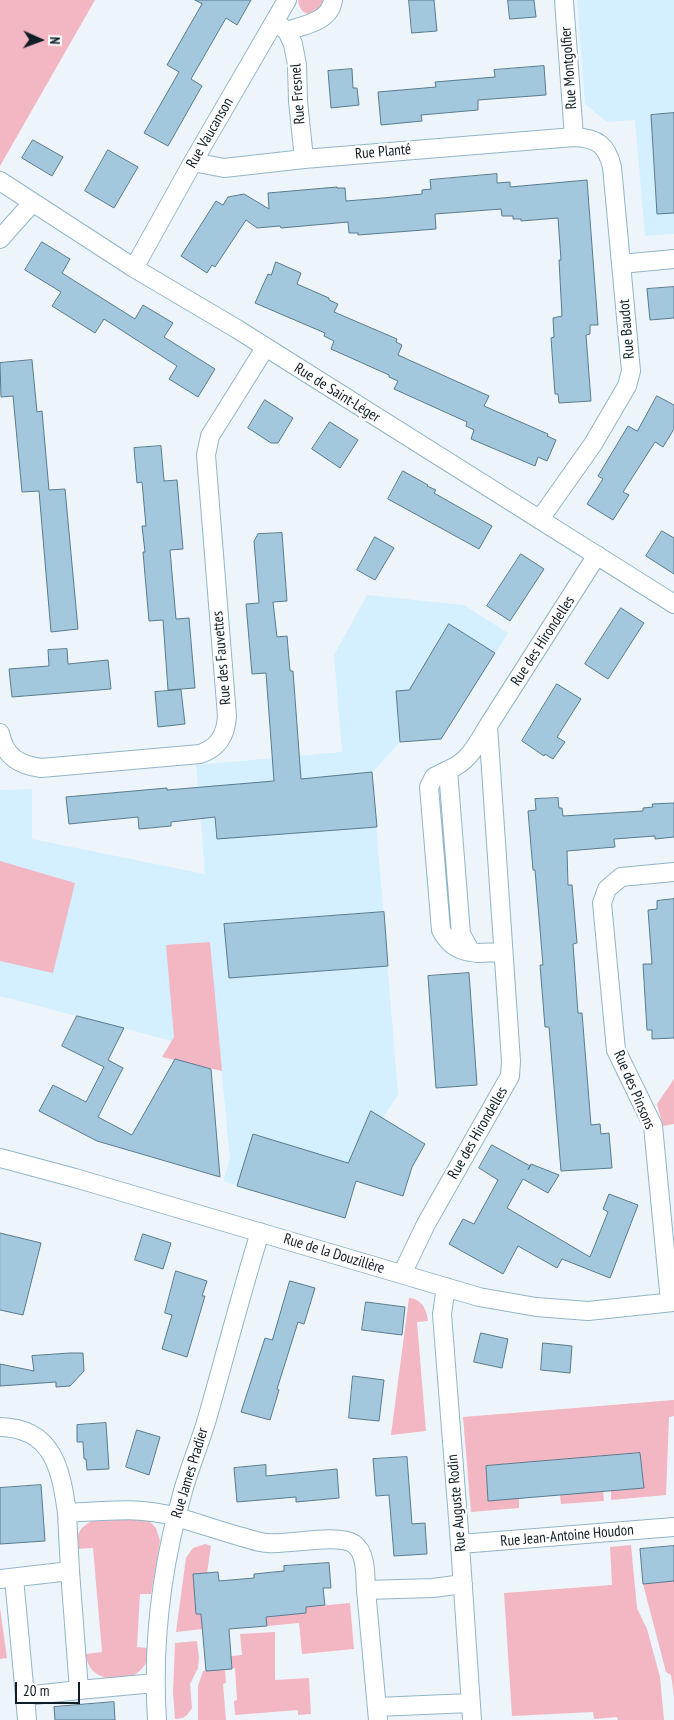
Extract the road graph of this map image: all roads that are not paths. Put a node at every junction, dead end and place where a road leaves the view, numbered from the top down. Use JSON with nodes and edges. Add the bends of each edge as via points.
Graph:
{"nodes":[{"id":1,"x":287,"y":0,"type":"edge"},
{"id":2,"x":332,"y":0,"type":"edge"},
{"id":3,"x":564,"y":0,"type":"edge"},
{"id":4,"x":281,"y":27,"type":"junction"},
{"id":5,"x":574,"y":137,"type":"junction"},
{"id":6,"x":304,"y":159,"type":"junction"},
{"id":7,"x":192,"y":162,"type":"junction"},
{"id":8,"x":0,"y":180,"type":"edge"},
{"id":9,"x":32,"y":203,"type":"junction"},
{"id":10,"x":0,"y":239,"type":"edge"},
{"id":11,"x":674,"y":259,"type":"edge"},
{"id":12,"x":621,"y":264,"type":"junction"},
{"id":13,"x":134,"y":268,"type":"junction"},
{"id":14,"x":265,"y":348,"type":"junction"},
{"id":15,"x":540,"y":519,"type":"junction"},
{"id":16,"x":597,"y":555,"type":"junction"},
{"id":17,"x":674,"y":604,"type":"edge"},
{"id":18,"x":488,"y":726,"type":"junction"},
{"id":19,"x":0,"y":734,"type":"edge"},
{"id":20,"x":674,"y":872,"type":"edge"},
{"id":21,"x":503,"y":952,"type":"junction"},
{"id":22,"x":0,"y":1158,"type":"edge"},
{"id":23,"x":260,"y":1232,"type":"junction"},
{"id":24,"x":402,"y":1274,"type":"junction"},
{"id":25,"x":446,"y":1287,"type":"junction"},
{"id":26,"x":672,"y":1302,"type":"edge"},
{"id":27,"x":0,"y":1427,"type":"edge"},
{"id":28,"x":67,"y":1513,"type":"junction"},
{"id":29,"x":177,"y":1517,"type":"junction"},
{"id":30,"x":674,"y":1527,"type":"edge"},
{"id":31,"x":460,"y":1544,"type":"junction"},
{"id":32,"x":70,"y":1572,"type":"junction"},
{"id":33,"x":7,"y":1578,"type":"edge"},
{"id":34,"x":463,"y":1584,"type":"junction"},
{"id":35,"x":366,"y":1590,"type":"junction"},
{"id":36,"x":155,"y":1684,"type":"junction"},
{"id":37,"x":79,"y":1690,"type":"junction"},
{"id":38,"x":26,"y":1696,"type":"junction"},
{"id":39,"x":471,"y":1711,"type":"edge"},
{"id":40,"x":377,"y":1714,"type":"edge"},
{"id":41,"x":27,"y":1720,"type":"edge"},
{"id":42,"x":157,"y":1720,"type":"edge"}],
"edges":[{"from":1,"to":4,"type":"street","name":"Rue Vaucanson"},
{"from":2,"to":4,"type":"street","via":[[326,15]]},
{"from":3,"to":5,"type":"street","name":"Rue Montgolfier"},
{"from":4,"to":6,"type":"street","name":"Rue Fresnel","via":[[293,44],[297,65]]},
{"from":4,"to":7,"type":"street","name":"Rue Vaucanson"},
{"from":5,"to":6,"type":"street","name":"Rue Planté"},
{"from":5,"to":12,"type":"street","name":"Rue Baudot","via":[[592,139],[603,146],[609,156]]},
{"from":6,"to":7,"type":"street","name":"Rue Planté","via":[[224,168]]},
{"from":7,"to":13,"type":"street","name":"Rue Vaucanson"},
{"from":8,"to":9,"type":"street","name":"Rue de Saint-Léger"},
{"from":9,"to":10,"type":"street"},
{"from":9,"to":13,"type":"street","name":"Rue de Saint-Léger"},
{"from":11,"to":12,"type":"street"},
{"from":12,"to":15,"type":"street","name":"Rue Baudot","via":[[630,380],[592,444]]},
{"from":13,"to":14,"type":"street","name":"Rue de Saint-Léger"},
{"from":14,"to":15,"type":"street","name":"Rue de Saint-Léger"},
{"from":14,"to":19,"type":"street","name":"Rue des Fauvettes","via":[[207,445],[227,716],[226,728],[217,746],[200,754],[41,768],[27,766],[10,756]]},
{"from":15,"to":16,"type":"street","name":"Rue de Saint-Léger"},
{"from":16,"to":17,"type":"street","name":"Rue de Saint-Léger"},
{"from":16,"to":18,"type":"street","name":"Rue des Hirondelles"},
{"from":18,"to":21,"type":"street","name":"Rue des Hirondelles"},
{"from":18,"to":21,"type":"street","name":"Rue des Hirondelles","via":[[470,756],[462,764],[434,777],[429,787],[444,937],[454,947],[471,952]]},
{"from":20,"to":26,"type":"street","name":"Rue des Pinsons","via":[[621,877],[607,889],[602,903],[616,1050],[653,1126]]},
{"from":21,"to":24,"type":"street","name":"Rue des Hirondelles","via":[[510,1076],[426,1224]]},
{"from":22,"to":23,"type":"street","name":"Rue de la Douzillère"},
{"from":23,"to":24,"type":"street","name":"Rue de la Douzillère"},
{"from":23,"to":29,"type":"street","name":"Rue James Pradier"},
{"from":24,"to":25,"type":"street","name":"Rue de la Douzillère"},
{"from":25,"to":26,"type":"street","name":"Rue de la Douzillère","via":[[479,1297],[536,1307],[588,1311]]},
{"from":25,"to":31,"type":"street","name":"Rue Auguste Rodin","via":[[442,1314]]},
{"from":27,"to":28,"type":"street","via":[[22,1430],[43,1442],[58,1469]]},
{"from":28,"to":29,"type":"street","via":[[126,1509]]},
{"from":28,"to":32,"type":"street"},
{"from":29,"to":35,"type":"street","via":[[265,1543],[328,1539],[350,1541],[361,1553]]},
{"from":29,"to":36,"type":"street","name":"Rue James Pradier","via":[[170,1540],[159,1615]]},
{"from":30,"to":31,"type":"street","name":"Rue Jean-Antoine Houdon"},
{"from":31,"to":34,"type":"street","name":"Rue Auguste Rodin"},
{"from":32,"to":33,"type":"street"},
{"from":32,"to":37,"type":"street"},
{"from":33,"to":38,"type":"street"},
{"from":34,"to":35,"type":"street"},
{"from":34,"to":39,"type":"street","name":"Rue Auguste Rodin"},
{"from":35,"to":40,"type":"street"},
{"from":36,"to":37,"type":"street"},
{"from":36,"to":42,"type":"street","name":"Rue James Pradier"},
{"from":37,"to":38,"type":"street"},
{"from":38,"to":41,"type":"street"},
{"from":39,"to":40,"type":"street"}]}
